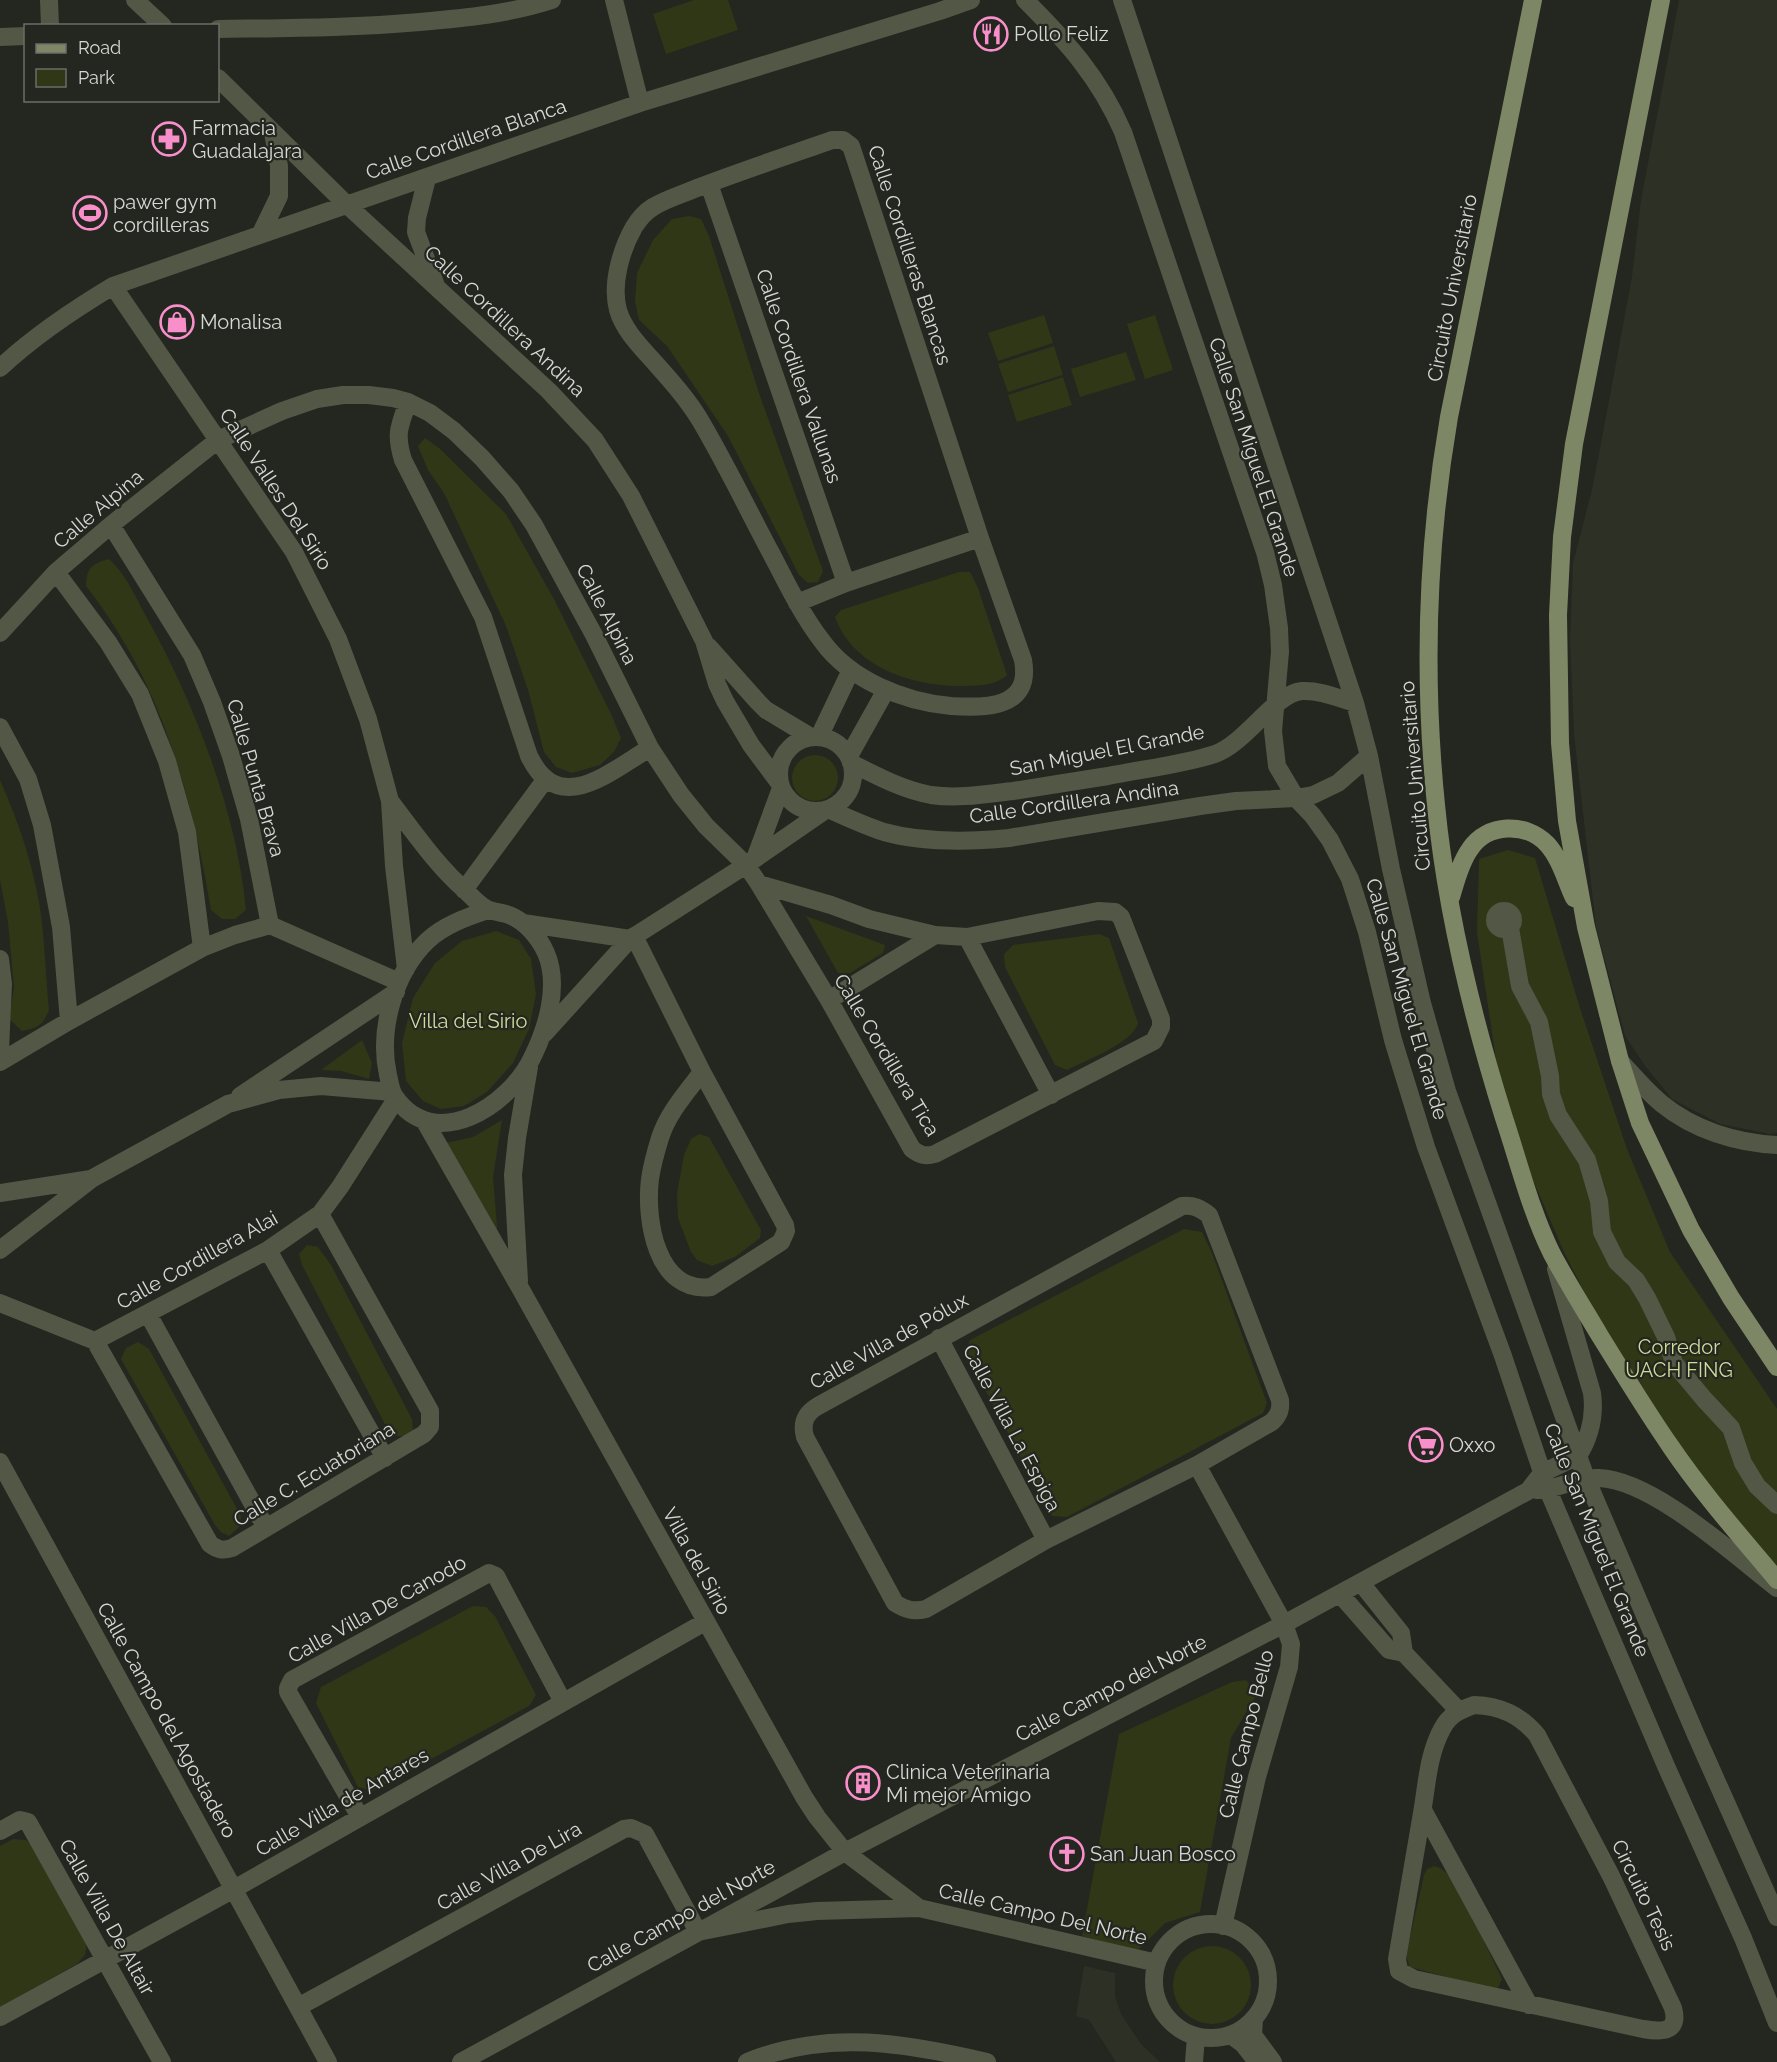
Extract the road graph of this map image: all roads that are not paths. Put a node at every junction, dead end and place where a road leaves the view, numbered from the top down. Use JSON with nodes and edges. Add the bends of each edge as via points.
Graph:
{"nodes":[{"id":1,"x":49,"y":0,"type":"edge"},
{"id":2,"x":135,"y":0,"type":"edge"},
{"id":3,"x":552,"y":0,"type":"edge"},
{"id":4,"x":614,"y":0,"type":"edge"},
{"id":5,"x":971,"y":0,"type":"edge"},
{"id":6,"x":1025,"y":0,"type":"edge"},
{"id":7,"x":1122,"y":0,"type":"edge"},
{"id":8,"x":1533,"y":0,"type":"edge"},
{"id":9,"x":1661,"y":0,"type":"edge"},
{"id":10,"x":50,"y":24,"type":"edge"},
{"id":11,"x":161,"y":24,"type":"edge"},
{"id":12,"x":219,"y":29,"type":"edge"},
{"id":13,"x":24,"y":36,"type":"edge"},
{"id":14,"x":0,"y":37,"type":"edge"},
{"id":15,"x":219,"y":79,"type":"edge"},
{"id":16,"x":640,"y":103,"type":"junction"},
{"id":17,"x":273,"y":133,"type":"junction"},
{"id":18,"x":427,"y":177,"type":"junction"},
{"id":19,"x":709,"y":184,"type":"junction"},
{"id":20,"x":346,"y":204,"type":"junction"},
{"id":21,"x":261,"y":233,"type":"junction"},
{"id":22,"x":113,"y":286,"type":"junction"},
{"id":23,"x":437,"y":287,"type":"junction"},
{"id":24,"x":0,"y":368,"type":"edge"},
{"id":25,"x":408,"y":402,"type":"junction"},
{"id":26,"x":218,"y":440,"type":"junction"},
{"id":27,"x":111,"y":525,"type":"junction"},
{"id":28,"x":980,"y":538,"type":"junction"},
{"id":29,"x":56,"y":572,"type":"junction"},
{"id":30,"x":846,"y":583,"type":"junction"},
{"id":31,"x":797,"y":603,"type":"junction"},
{"id":32,"x":0,"y":633,"type":"edge"},
{"id":33,"x":704,"y":641,"type":"junction"},
{"id":34,"x":851,"y":670,"type":"junction"},
{"id":35,"x":886,"y":690,"type":"junction"},
{"id":36,"x":1355,"y":703,"type":"junction"},
{"id":37,"x":1276,"y":705,"type":"junction"},
{"id":38,"x":0,"y":728,"type":"edge"},
{"id":39,"x":815,"y":737,"type":"junction"},
{"id":40,"x":650,"y":748,"type":"junction"},
{"id":41,"x":1369,"y":756,"type":"junction"},
{"id":42,"x":850,"y":760,"type":"junction"},
{"id":43,"x":545,"y":780,"type":"junction"},
{"id":44,"x":780,"y":786,"type":"junction"},
{"id":45,"x":1296,"y":798,"type":"junction"},
{"id":46,"x":390,"y":801,"type":"junction"},
{"id":47,"x":826,"y":810,"type":"junction"},
{"id":48,"x":751,"y":861,"type":"junction"},
{"id":49,"x":759,"y":884,"type":"junction"},
{"id":50,"x":464,"y":890,"type":"junction"},
{"id":51,"x":1450,"y":901,"type":"junction"},
{"id":52,"x":488,"y":909,"type":"junction"},
{"id":53,"x":523,"y":923,"type":"junction"},
{"id":54,"x":270,"y":925,"type":"junction"},
{"id":55,"x":1587,"y":927,"type":"junction"},
{"id":56,"x":1510,"y":928,"type":"dead end"},
{"id":57,"x":935,"y":934,"type":"junction"},
{"id":58,"x":632,"y":937,"type":"junction"},
{"id":59,"x":967,"y":937,"type":"junction"},
{"id":60,"x":202,"y":948,"type":"junction"},
{"id":61,"x":0,"y":960,"type":"edge"},
{"id":62,"x":400,"y":981,"type":"junction"},
{"id":63,"x":829,"y":1000,"type":"junction"},
{"id":64,"x":69,"y":1021,"type":"junction"},
{"id":65,"x":541,"y":1038,"type":"junction"},
{"id":66,"x":0,"y":1050,"type":"edge"},
{"id":67,"x":1620,"y":1061,"type":"junction"},
{"id":68,"x":0,"y":1062,"type":"edge"},
{"id":69,"x":530,"y":1063,"type":"junction"},
{"id":70,"x":702,"y":1072,"type":"junction"},
{"id":71,"x":394,"y":1095,"type":"junction"},
{"id":72,"x":1051,"y":1095,"type":"junction"},
{"id":73,"x":228,"y":1104,"type":"junction"},
{"id":74,"x":424,"y":1120,"type":"junction"},
{"id":75,"x":1777,"y":1145,"type":"edge"},
{"id":76,"x":93,"y":1178,"type":"junction"},
{"id":77,"x":0,"y":1193,"type":"edge"},
{"id":78,"x":320,"y":1214,"type":"junction"},
{"id":79,"x":0,"y":1250,"type":"edge"},
{"id":80,"x":268,"y":1250,"type":"junction"},
{"id":81,"x":1552,"y":1253,"type":"junction"},
{"id":82,"x":519,"y":1286,"type":"junction"},
{"id":83,"x":0,"y":1303,"type":"edge"},
{"id":84,"x":148,"y":1314,"type":"junction"},
{"id":85,"x":939,"y":1338,"type":"junction"},
{"id":86,"x":95,"y":1341,"type":"junction"},
{"id":87,"x":1777,"y":1367,"type":"edge"},
{"id":88,"x":1578,"y":1456,"type":"junction"},
{"id":89,"x":385,"y":1458,"type":"junction"},
{"id":90,"x":0,"y":1462,"type":"edge"},
{"id":91,"x":1197,"y":1465,"type":"junction"},
{"id":92,"x":1586,"y":1478,"type":"junction"},
{"id":93,"x":1545,"y":1482,"type":"junction"},
{"id":94,"x":1777,"y":1505,"type":"edge"},
{"id":95,"x":266,"y":1528,"type":"junction"},
{"id":96,"x":1046,"y":1540,"type":"junction"},
{"id":97,"x":1777,"y":1580,"type":"edge"},
{"id":98,"x":1361,"y":1583,"type":"junction"},
{"id":99,"x":1777,"y":1588,"type":"edge"},
{"id":100,"x":1340,"y":1594,"type":"junction"},
{"id":101,"x":705,"y":1622,"type":"junction"},
{"id":102,"x":1284,"y":1624,"type":"junction"},
{"id":103,"x":1404,"y":1653,"type":"junction"},
{"id":104,"x":563,"y":1702,"type":"junction"},
{"id":105,"x":1458,"y":1710,"type":"junction"},
{"id":106,"x":1423,"y":1810,"type":"junction"},
{"id":107,"x":360,"y":1817,"type":"junction"},
{"id":108,"x":0,"y":1831,"type":"edge"},
{"id":109,"x":845,"y":1852,"type":"junction"},
{"id":110,"x":234,"y":1889,"type":"junction"},
{"id":111,"x":919,"y":1908,"type":"junction"},
{"id":112,"x":1777,"y":1917,"type":"edge"},
{"id":113,"x":1223,"y":1926,"type":"junction"},
{"id":114,"x":698,"y":1932,"type":"junction"},
{"id":115,"x":105,"y":1959,"type":"junction"},
{"id":116,"x":1157,"y":1963,"type":"junction"},
{"id":117,"x":1529,"y":2005,"type":"junction"},
{"id":118,"x":298,"y":2007,"type":"junction"},
{"id":119,"x":0,"y":2017,"type":"edge"},
{"id":120,"x":1254,"y":2019,"type":"junction"},
{"id":121,"x":1777,"y":2023,"type":"edge"},
{"id":122,"x":1231,"y":2035,"type":"junction"},
{"id":123,"x":1196,"y":2037,"type":"junction"},
{"id":124,"x":162,"y":2062,"type":"edge"},
{"id":125,"x":328,"y":2062,"type":"edge"},
{"id":126,"x":461,"y":2062,"type":"edge"},
{"id":127,"x":747,"y":2062,"type":"edge"},
{"id":128,"x":987,"y":2062,"type":"edge"},
{"id":129,"x":1194,"y":2062,"type":"edge"},
{"id":130,"x":1257,"y":2062,"type":"edge"},
{"id":131,"x":1273,"y":2062,"type":"edge"}],
"edges":[{"from":1,"to":10,"type":"street"},
{"from":2,"to":11,"type":"street"},
{"from":3,"to":12,"type":"street","via":[[463,19],[378,26]]},
{"from":4,"to":16,"type":"street"},
{"from":5,"to":16,"type":"street","name":"Calle Cordillera Blanca"},
{"from":6,"to":37,"type":"street","name":"Calle San Miguel El Grande","via":[[1082,61],[1104,92],[1123,132],[1265,552],[1279,628]]},
{"from":7,"to":36,"type":"street","name":"Calle San Miguel El Grande"},
{"from":8,"to":51,"type":"main road","name":"Circuito Universitario","via":[[1449,417],[1434,523],[1428,676],[1436,805]]},
{"from":9,"to":55,"type":"main road","via":[[1574,444],[1562,537],[1558,615],[1560,743],[1567,820]]},
{"from":13,"to":14,"type":"street"},
{"from":15,"to":17,"type":"street","name":"Calle Cordillera Andina"},
{"from":16,"to":18,"type":"street","name":"Calle Cordillera Blanca"},
{"from":17,"to":20,"type":"street","name":"Calle Cordillera Andina"},
{"from":17,"to":21,"type":"street","via":[[279,196]]},
{"from":18,"to":20,"type":"street","name":"Calle Cordillera Blanca"},
{"from":18,"to":23,"type":"street","via":[[416,232]]},
{"from":19,"to":28,"type":"street","name":"Calle Cordilleras Blancas","via":[[832,140],[843,140],[851,146]]},
{"from":19,"to":30,"type":"street","name":"Calle Cordillera Vallunas"},
{"from":19,"to":31,"type":"street","name":"Calle Cordilleras Blancas","via":[[644,213],[626,244],[616,286],[618,309],[628,332],[699,418]]},
{"from":20,"to":21,"type":"street","name":"Calle Cordillera Blanca"},
{"from":20,"to":23,"type":"street","name":"Calle Cordillera Andina"},
{"from":21,"to":22,"type":"street","name":"Calle Cordillera Blanca"},
{"from":22,"to":24,"type":"street","name":"Calle Cordillera Blanca","via":[[66,315]]},
{"from":22,"to":26,"type":"street","name":"Calle Valles Del Sirio"},
{"from":23,"to":33,"type":"street","name":"Calle Cordillera Andina","via":[[549,391],[595,440],[631,496]]},
{"from":25,"to":26,"type":"street","name":"Calle Alpina","via":[[369,395],[317,399]]},
{"from":25,"to":40,"type":"street","name":"Calle Alpina","via":[[454,431],[511,491],[566,583]]},
{"from":25,"to":43,"type":"street","via":[[398,440],[404,460],[483,616],[529,756]]},
{"from":26,"to":27,"type":"street","name":"Calle Alpina"},
{"from":26,"to":46,"type":"street","name":"Calle Valles Del Sirio","via":[[294,552],[338,639],[368,719]]},
{"from":27,"to":29,"type":"street","name":"Calle Alpina"},
{"from":27,"to":54,"type":"street","name":"Calle Punta Brava","via":[[192,656],[212,702],[249,819]]},
{"from":28,"to":30,"type":"street"},
{"from":28,"to":35,"type":"street","name":"Calle Cordilleras Blancas","via":[[1023,660],[1022,687],[1006,701],[968,707],[917,700]]},
{"from":29,"to":32,"type":"street","name":"Calle Alpina"},
{"from":29,"to":60,"type":"street","via":[[108,642],[140,694],[167,762],[187,832]]},
{"from":30,"to":31,"type":"street"},
{"from":31,"to":34,"type":"street","name":"Calle Cordilleras Blancas","via":[[823,643]]},
{"from":33,"to":39,"type":"street","name":"Calle Cordillera Andina","via":[[758,702]]},
{"from":33,"to":44,"type":"street","name":"Calle Cordillera Andina","via":[[725,701]]},
{"from":34,"to":35,"type":"street","name":"Calle Cordilleras Blancas"},
{"from":34,"to":39,"type":"street"},
{"from":35,"to":42,"type":"street"},
{"from":36,"to":37,"type":"street","name":"San Miguel El Grande","via":[[1299,691]]},
{"from":36,"to":41,"type":"street","name":"Calle San Miguel El Grande"},
{"from":37,"to":42,"type":"street","name":"San Miguel El Grande","via":[[1244,737],[1215,754],[993,794],[933,795],[896,784]]},
{"from":37,"to":45,"type":"street","name":"Calle San Miguel El Grande","via":[[1273,731],[1277,766]]},
{"from":38,"to":64,"type":"street","via":[[28,779],[42,825],[61,927]]},
{"from":39,"to":42,"type":"street","via":[[836,743]]},
{"from":39,"to":44,"type":"street","via":[[784,753],[778,773]]},
{"from":40,"to":43,"type":"street","via":[[577,787]]},
{"from":40,"to":48,"type":"street","name":"Calle Alpina","via":[[706,826]]},
{"from":41,"to":45,"type":"street","via":[[1338,783]]},
{"from":41,"to":88,"type":"street","name":"Calle San Miguel El Grande","via":[[1433,1049]]},
{"from":42,"to":47,"type":"street","via":[[853,779],[847,795]]},
{"from":43,"to":50,"type":"street"},
{"from":44,"to":47,"type":"street","via":[[794,804],[813,811]]},
{"from":44,"to":48,"type":"street"},
{"from":45,"to":47,"type":"street","name":"Calle Cordillera Andina","via":[[1236,801],[978,841],[885,832]]},
{"from":45,"to":93,"type":"street","name":"Calle San Miguel El Grande","via":[[1330,840],[1350,879],[1426,1147]]},
{"from":46,"to":50,"type":"street","name":"Calle Valles Del Sirio","via":[[432,857]]},
{"from":46,"to":62,"type":"street","name":"Calle Valles Del Sirio"},
{"from":47,"to":48,"type":"street"},
{"from":48,"to":49,"type":"street","name":"Calle Cordillera Tica"},
{"from":48,"to":58,"type":"street"},
{"from":49,"to":57,"type":"street","name":"Calle Cordillera Tica","via":[[869,919]]},
{"from":49,"to":63,"type":"street","name":"Calle Cordillera Tica"},
{"from":50,"to":52,"type":"street","name":"Calle Valles Del Sirio"},
{"from":51,"to":55,"type":"main road","via":[[1463,862],[1478,839],[1514,828],[1529,832],[1548,845]]},
{"from":51,"to":81,"type":"main road","name":"Circuito Universitario","via":[[1487,1064]]},
{"from":52,"to":53,"type":"street"},
{"from":52,"to":62,"type":"street","via":[[428,940]]},
{"from":53,"to":58,"type":"street"},
{"from":53,"to":65,"type":"street","via":[[546,954],[552,982]]},
{"from":54,"to":60,"type":"street"},
{"from":54,"to":62,"type":"street"},
{"from":55,"to":67,"type":"main road"},
{"from":56,"to":94,"type":"street","via":[[1520,986],[1539,1022],[1551,1094],[1558,1115],[1587,1160],[1599,1201],[1602,1232],[1617,1262],[1636,1280],[1647,1298],[1674,1363],[1731,1428],[1743,1463],[1757,1486]]},
{"from":57,"to":59,"type":"street","name":"Calle Cordillera Tica"},
{"from":57,"to":63,"type":"street"},
{"from":58,"to":65,"type":"street"},
{"from":58,"to":70,"type":"street"},
{"from":59,"to":72,"type":"street"},
{"from":59,"to":72,"type":"street","name":"Calle Cordillera Tica","via":[[1098,911],[1115,912],[1121,917],[1161,1019],[1159,1034],[1154,1041]]},
{"from":60,"to":64,"type":"street"},
{"from":61,"to":66,"type":"street"},
{"from":62,"to":71,"type":"street","via":[[386,1037],[385,1062]]},
{"from":62,"to":73,"type":"street"},
{"from":63,"to":72,"type":"street","name":"Calle Cordillera Tica","via":[[918,1154],[935,1154]]},
{"from":64,"to":68,"type":"street"},
{"from":65,"to":69,"type":"street"},
{"from":67,"to":75,"type":"street","via":[[1662,1104],[1686,1120],[1734,1140]]},
{"from":67,"to":87,"type":"main road","via":[[1640,1123],[1690,1230]]},
{"from":69,"to":74,"type":"street","via":[[505,1095],[483,1112],[462,1121]]},
{"from":69,"to":82,"type":"street","via":[[513,1175]]},
{"from":70,"to":70,"type":"street","via":[[786,1231],[781,1242],[711,1287],[701,1288],[689,1286],[668,1271],[655,1239],[649,1195],[660,1137],[677,1105]]},
{"from":71,"to":73,"type":"street","via":[[321,1086],[279,1090]]},
{"from":71,"to":74,"type":"street"},
{"from":71,"to":78,"type":"street","name":"Calle Cordillera Alai"},
{"from":73,"to":76,"type":"street"},
{"from":74,"to":82,"type":"street"},
{"from":76,"to":77,"type":"street"},
{"from":76,"to":79,"type":"street"},
{"from":78,"to":80,"type":"street","name":"Calle Cordillera Alai"},
{"from":78,"to":89,"type":"street","name":"Calle C. Ecuatoriana","via":[[430,1411],[430,1427],[424,1434]]},
{"from":80,"to":84,"type":"street","name":"Calle Cordillera Alai"},
{"from":80,"to":89,"type":"street"},
{"from":81,"to":88,"type":"street","via":[[1592,1393],[1590,1429]]},
{"from":81,"to":97,"type":"main road","name":"Circuito Universitario","via":[[1672,1449]]},
{"from":82,"to":101,"type":"street","name":"Villa del Sirio"},
{"from":83,"to":86,"type":"street"},
{"from":84,"to":86,"type":"street","name":"Calle Cordillera Alai"},
{"from":84,"to":95,"type":"street"},
{"from":85,"to":91,"type":"street","name":"Calle Villa de Pólux","via":[[1182,1206],[1201,1209],[1209,1215],[1280,1400],[1280,1409],[1272,1422]]},
{"from":85,"to":96,"type":"street","name":"Calle Villa La Espiga"},
{"from":85,"to":96,"type":"street","name":"Calle Villa de Pólux","via":[[810,1411],[802,1427],[805,1437],[895,1603],[904,1609],[926,1609]]},
{"from":86,"to":95,"type":"street","name":"Calle C. Ecuatoriana","via":[[210,1544],[217,1549],[232,1548]]},
{"from":88,"to":92,"type":"street","name":"Calle San Miguel El Grande"},
{"from":88,"to":93,"type":"street","name":"Calle Campo del Norte"},
{"from":89,"to":95,"type":"street","name":"Calle C. Ecuatoriana"},
{"from":90,"to":110,"type":"street","name":"Calle Campo del Agostadero"},
{"from":91,"to":96,"type":"street","name":"Calle Villa de Pólux"},
{"from":91,"to":102,"type":"street"},
{"from":92,"to":93,"type":"street"},
{"from":92,"to":99,"type":"street","via":[[1621,1482],[1667,1504]]},
{"from":92,"to":112,"type":"street","name":"Calle San Miguel El Grande"},
{"from":93,"to":98,"type":"street","name":"Calle Campo del Norte"},
{"from":93,"to":121,"type":"street","name":"Calle San Miguel El Grande"},
{"from":98,"to":100,"type":"street","name":"Calle Campo del Norte"},
{"from":98,"to":103,"type":"street","via":[[1401,1633]]},
{"from":100,"to":102,"type":"street","name":"Calle Campo del Norte"},
{"from":100,"to":103,"type":"street","via":[[1389,1650]]},
{"from":101,"to":104,"type":"street","name":"Calle Villa de Antares"},
{"from":101,"to":109,"type":"street","name":"Villa del Sirio","via":[[804,1797]]},
{"from":102,"to":109,"type":"street","name":"Calle Campo del Norte"},
{"from":102,"to":113,"type":"street","name":"Calle Campo Bello","via":[[1291,1644],[1289,1667],[1257,1777]]},
{"from":103,"to":105,"type":"street"},
{"from":104,"to":107,"type":"street","name":"Calle Villa de Antares"},
{"from":104,"to":107,"type":"street","name":"Calle Villa De Canodo","via":[[496,1576],[489,1573],[292,1680],[288,1692]]},
{"from":105,"to":106,"type":"street","name":"Circuito Tesis","via":[[1442,1728],[1429,1761]]},
{"from":105,"to":117,"type":"street","name":"Circuito Tesis","via":[[1474,1705],[1498,1708],[1519,1718],[1537,1735],[1611,1875],[1673,2008],[1674,2020],[1658,2032]]},
{"from":106,"to":117,"type":"street"},
{"from":106,"to":117,"type":"street","name":"Circuito Tesis","via":[[1396,1959],[1399,1971],[1414,1979]]},
{"from":107,"to":110,"type":"street","name":"Calle Villa de Antares"},
{"from":108,"to":115,"type":"street","name":"Calle Villa De Altair","via":[[20,1820],[28,1822]]},
{"from":109,"to":111,"type":"street","name":"Calle Campo Del Norte"},
{"from":109,"to":114,"type":"street","name":"Calle Campo del Norte"},
{"from":110,"to":115,"type":"street","name":"Calle Villa de Antares"},
{"from":110,"to":118,"type":"street","name":"Calle Campo del Agostadero"},
{"from":111,"to":114,"type":"street","name":"Calle Campo Del Norte","via":[[788,1914]]},
{"from":111,"to":116,"type":"street","name":"Calle Campo Del Norte"},
{"from":113,"to":116,"type":"street","via":[[1207,1924],[1176,1936]]},
{"from":113,"to":120,"type":"street","via":[[1252,1941],[1267,1969],[1265,2001]]},
{"from":114,"to":118,"type":"street","name":"Calle Villa De Lira","via":[[645,1834],[624,1829]]},
{"from":114,"to":126,"type":"street","name":"Calle Campo del Norte"},
{"from":115,"to":119,"type":"street","name":"Calle Villa de Antares"},
{"from":115,"to":124,"type":"street","name":"Calle Villa De Altair"},
{"from":116,"to":123,"type":"street","via":[[1157,2000],[1179,2029]]},
{"from":118,"to":125,"type":"street","name":"Calle Campo del Agostadero"},
{"from":120,"to":122,"type":"street"},
{"from":120,"to":131,"type":"street","via":[[1253,2035]]},
{"from":122,"to":123,"type":"street"},
{"from":122,"to":130,"type":"street"},
{"from":123,"to":129,"type":"street"},
{"from":127,"to":128,"type":"street","via":[[814,2044],[844,2041],[918,2047]]}]}
